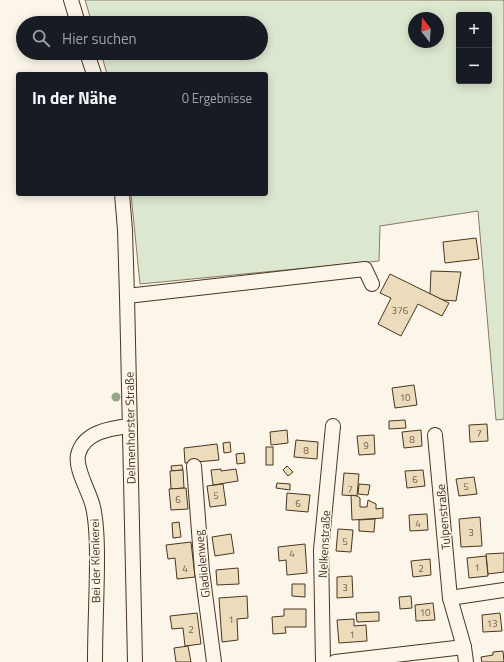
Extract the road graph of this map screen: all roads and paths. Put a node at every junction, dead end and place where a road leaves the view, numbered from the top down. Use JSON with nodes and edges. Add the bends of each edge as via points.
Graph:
{"nodes":[{"id":1,"x":70,"y":0,"type":"edge"},
{"id":2,"x":76,"y":16,"type":"edge"},
{"id":3,"x":89,"y":60,"type":"edge"},
{"id":4,"x":93,"y":72,"type":"edge"},
{"id":5,"x":122,"y":196,"type":"edge"},
{"id":6,"x":372,"y":284,"type":"dead end"},
{"id":7,"x":127,"y":296,"type":"junction"},
{"id":8,"x":130,"y":426,"type":"junction"},
{"id":9,"x":333,"y":426,"type":"dead end"},
{"id":10,"x":435,"y":435,"type":"dead end"},
{"id":11,"x":194,"y":466,"type":"dead end"},
{"id":12,"x":504,"y":590,"type":"edge"},
{"id":13,"x":450,"y":598,"type":"junction"},
{"id":14,"x":464,"y":647,"type":"junction"},
{"id":15,"x":95,"y":662,"type":"edge"},
{"id":16,"x":135,"y":662,"type":"edge"},
{"id":17,"x":214,"y":662,"type":"edge"},
{"id":18,"x":323,"y":662,"type":"edge"},
{"id":19,"x":335,"y":662,"type":"edge"},
{"id":20,"x":466,"y":662,"type":"edge"}],
"edges":[{"from":1,"to":2,"type":"street"},
{"from":3,"to":4,"type":"street"},
{"from":5,"to":7,"type":"street","name":"Delmenhorster Straße"},
{"from":6,"to":7,"type":"street","via":[[365,269]]},
{"from":7,"to":8,"type":"street","name":"Delmenhorster Straße"},
{"from":8,"to":15,"type":"street","name":"Bei der Klenkerei","via":[[94,434],[82,444],[78,456],[79,469],[93,503],[96,520]]},
{"from":8,"to":16,"type":"street","name":"Delmenhorster Straße"},
{"from":9,"to":18,"type":"street","name":"Nelkenstraße","via":[[321,550]]},
{"from":10,"to":13,"type":"street","name":"Tulpenstraße"},
{"from":11,"to":17,"type":"street","name":"Gladiolenweg","via":[[202,571]]},
{"from":12,"to":13,"type":"street"},
{"from":13,"to":14,"type":"street","name":"Tulpenstraße"},
{"from":14,"to":19,"type":"street"},
{"from":14,"to":20,"type":"street","name":"Tulpenstraße"}]}
